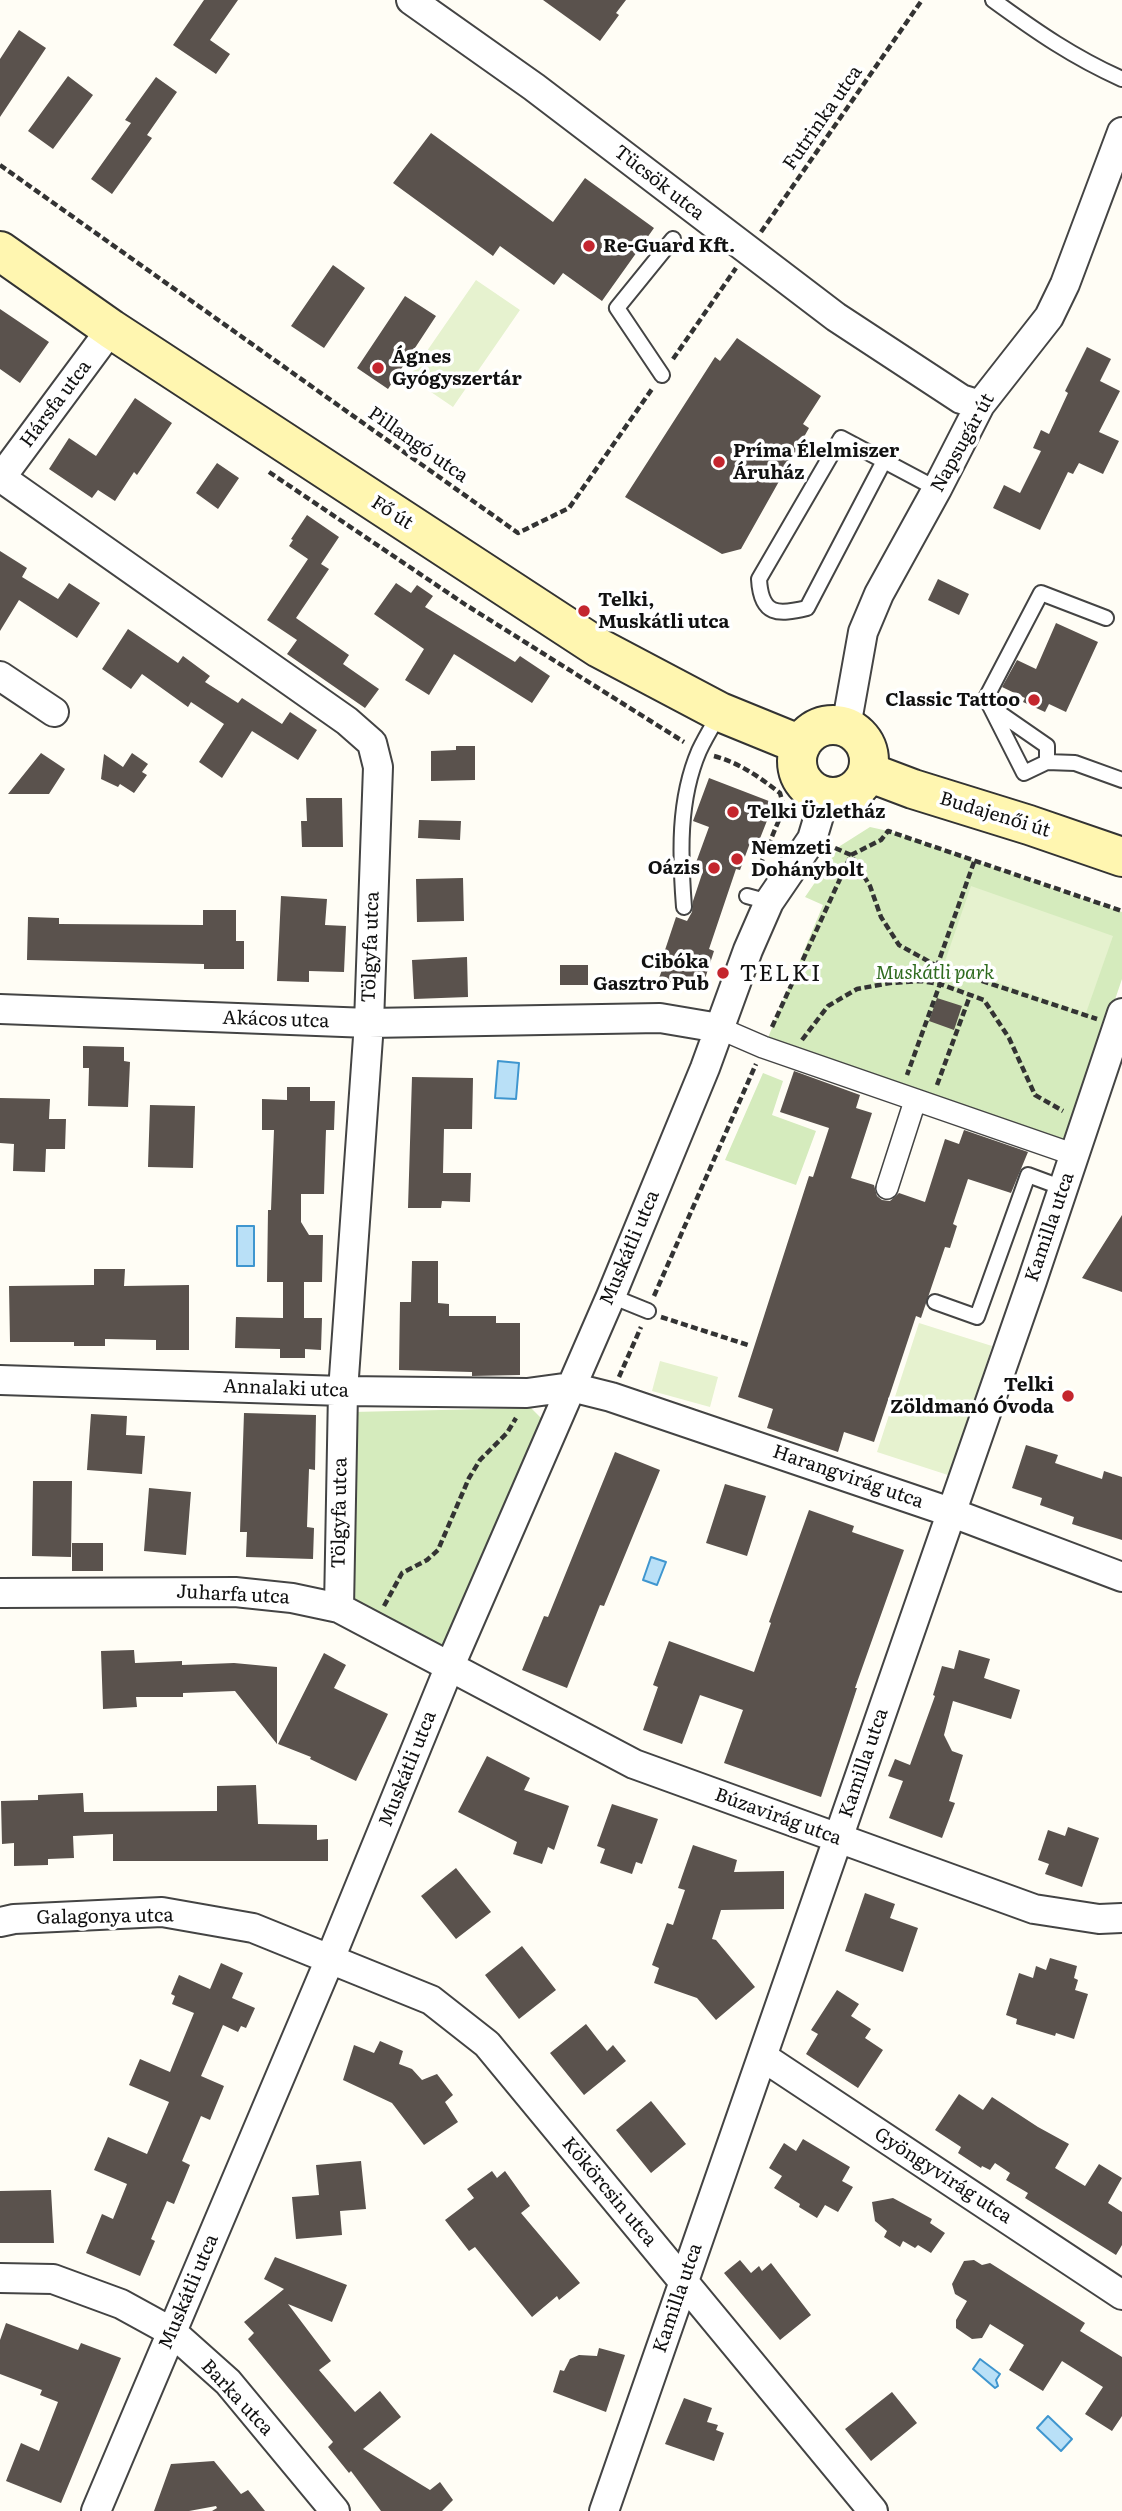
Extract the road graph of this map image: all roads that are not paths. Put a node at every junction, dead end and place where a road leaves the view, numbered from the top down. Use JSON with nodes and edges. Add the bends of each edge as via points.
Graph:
{"nodes":[{"id":1,"x":993,"y":0,"type":"edge"},
{"id":2,"x":415,"y":1,"type":"edge"},
{"id":3,"x":1122,"y":79,"type":"edge"},
{"id":4,"x":1122,"y":132,"type":"edge"},
{"id":5,"x":673,"y":239,"type":"dead end"},
{"id":6,"x":0,"y":251,"type":"edge"},
{"id":7,"x":111,"y":329,"type":"junction"},
{"id":8,"x":662,"y":375,"type":"road end"},
{"id":9,"x":980,"y":405,"type":"junction"},
{"id":10,"x":884,"y":461,"type":"junction"},
{"id":11,"x":0,"y":478,"type":"edge"},
{"id":12,"x":937,"y":489,"type":"junction"},
{"id":13,"x":1106,"y":618,"type":"dead end"},
{"id":14,"x":0,"y":676,"type":"edge"},
{"id":15,"x":992,"y":708,"type":"junction"},
{"id":16,"x":54,"y":712,"type":"dead end"},
{"id":17,"x":720,"y":712,"type":"junction"},
{"id":18,"x":846,"y":727,"type":"junction"},
{"id":19,"x":801,"y":745,"type":"junction"},
{"id":20,"x":1047,"y":762,"type":"junction"},
{"id":21,"x":867,"y":772,"type":"junction"},
{"id":22,"x":1122,"y":780,"type":"edge"},
{"id":23,"x":825,"y":796,"type":"junction"},
{"id":24,"x":1122,"y":858,"type":"edge"},
{"id":25,"x":684,"y":907,"type":"dead end"},
{"id":26,"x":0,"y":1009,"type":"edge"},
{"id":27,"x":1120,"y":1019,"type":"edge"},
{"id":28,"x":369,"y":1023,"type":"junction"},
{"id":29,"x":719,"y":1028,"type":"junction"},
{"id":30,"x":1111,"y":1080,"type":"edge"},
{"id":31,"x":915,"y":1101,"type":"junction"},
{"id":32,"x":1075,"y":1155,"type":"junction"},
{"id":33,"x":887,"y":1188,"type":"dead end"},
{"id":34,"x":1063,"y":1188,"type":"junction"},
{"id":35,"x":611,"y":1296,"type":"junction"},
{"id":36,"x":935,"y":1302,"type":"dead end"},
{"id":37,"x":648,"y":1311,"type":"road end"},
{"id":38,"x":0,"y":1380,"type":"edge"},
{"id":39,"x":571,"y":1387,"type":"junction"},
{"id":40,"x":343,"y":1391,"type":"junction"},
{"id":41,"x":950,"y":1512,"type":"junction"},
{"id":42,"x":1122,"y":1577,"type":"edge"},
{"id":43,"x":0,"y":1593,"type":"edge"},
{"id":44,"x":339,"y":1608,"type":"junction"},
{"id":45,"x":449,"y":1668,"type":"junction"},
{"id":46,"x":838,"y":1839,"type":"junction"},
{"id":47,"x":1122,"y":1918,"type":"edge"},
{"id":48,"x":0,"y":1922,"type":"edge"},
{"id":49,"x":330,"y":1959,"type":"junction"},
{"id":50,"x":763,"y":2057,"type":"junction"},
{"id":51,"x":0,"y":2278,"type":"edge"},
{"id":52,"x":683,"y":2282,"type":"junction"},
{"id":53,"x":1122,"y":2295,"type":"edge"},
{"id":54,"x":172,"y":2332,"type":"junction"},
{"id":55,"x":96,"y":2511,"type":"edge"},
{"id":56,"x":335,"y":2511,"type":"edge"},
{"id":57,"x":604,"y":2511,"type":"edge"},
{"id":58,"x":873,"y":2511,"type":"edge"}],
"edges":[{"from":1,"to":3,"type":"lane","via":[[1050,42]]},
{"from":2,"to":9,"type":"street","name":"Tücsök utca","via":[[836,317],[961,399]]},
{"from":4,"to":9,"type":"street","name":"Napsugár út","via":[[1049,317]]},
{"from":5,"to":8,"type":"lane","via":[[617,308]]},
{"from":6,"to":7,"type":"main road","name":"Fő út"},
{"from":7,"to":11,"type":"street","name":"Hársfa utca"},
{"from":7,"to":17,"type":"main road","name":"Fő út","via":[[599,648]]},
{"from":9,"to":12,"type":"street","name":"Napsugár út"},
{"from":10,"to":10,"type":"lane","via":[[841,438],[759,579],[760,596],[771,609],[782,614],[807,608]]},
{"from":10,"to":12,"type":"lane"},
{"from":11,"to":28,"type":"street","name":"Tölgyfa utca","via":[[372,743],[378,768]]},
{"from":12,"to":18,"type":"street","name":"Napsugár út","via":[[878,594],[863,632]]},
{"from":13,"to":15,"type":"lane","via":[[1041,593],[986,698]]},
{"from":14,"to":16,"type":"street"},
{"from":15,"to":20,"type":"lane","via":[[1047,746]]},
{"from":15,"to":20,"type":"lane","via":[[1024,773]]},
{"from":17,"to":19,"type":"main road","name":"Fő út"},
{"from":17,"to":25,"type":"lane","via":[[699,751],[687,789],[680,849]]},
{"from":18,"to":19,"type":"main road","via":[[825,726]]},
{"from":18,"to":21,"type":"main road","via":[[868,750]]},
{"from":19,"to":23,"type":"main road","via":[[801,776]]},
{"from":20,"to":22,"type":"lane","via":[[1075,763]]},
{"from":21,"to":23,"type":"main road","via":[[856,789]]},
{"from":21,"to":24,"type":"main road","name":"Budajenői út"},
{"from":23,"to":29,"type":"street","name":"Muskátli utca","via":[[812,839],[758,899]]},
{"from":26,"to":28,"type":"street","name":"Akácos utca"},
{"from":27,"to":30,"type":"street","name":"Kamilla utca"},
{"from":28,"to":29,"type":"street","name":"Akácos utca","via":[[660,1018]]},
{"from":28,"to":40,"type":"street","name":"Tölgyfa utca"},
{"from":29,"to":31,"type":"street"},
{"from":29,"to":35,"type":"street","name":"Muskátli utca"},
{"from":30,"to":32,"type":"street","name":"Kamilla utca","via":[[1086,1122]]},
{"from":31,"to":32,"type":"street"},
{"from":31,"to":33,"type":"street"},
{"from":32,"to":34,"type":"street","name":"Kamilla utca"},
{"from":34,"to":36,"type":"lane","via":[[1028,1175],[976,1317]]},
{"from":34,"to":41,"type":"street","name":"Kamilla utca"},
{"from":35,"to":37,"type":"lane"},
{"from":35,"to":39,"type":"street","name":"Muskátli utca"},
{"from":38,"to":40,"type":"street","name":"Annalaki utca"},
{"from":39,"to":40,"type":"street","name":"Annalaki utca","via":[[527,1393]]},
{"from":39,"to":41,"type":"street","name":"Harangvirág utca"},
{"from":39,"to":45,"type":"street","name":"Muskátli utca"},
{"from":40,"to":44,"type":"street","name":"Tölgyfa utca"},
{"from":41,"to":42,"type":"street","name":"Harangvirág utca"},
{"from":41,"to":46,"type":"street","name":"Kamilla utca"},
{"from":43,"to":44,"type":"street","name":"Juharfa utca","via":[[235,1592]]},
{"from":44,"to":45,"type":"street","name":"Juharfa utca"},
{"from":45,"to":46,"type":"street","name":"Búzavirág utca","via":[[634,1764]]},
{"from":45,"to":49,"type":"street","name":"Muskátli utca"},
{"from":46,"to":47,"type":"street","name":"Búzavirág utca","via":[[1034,1909]]},
{"from":46,"to":50,"type":"street","name":"Kamilla utca"},
{"from":48,"to":49,"type":"street","name":"Galagonya utca","via":[[162,1912],[253,1927]]},
{"from":49,"to":52,"type":"street","name":"Kökörcsin utca","via":[[431,2000],[487,2044]]},
{"from":49,"to":54,"type":"street","name":"Muskátli utca"},
{"from":50,"to":52,"type":"street","name":"Kamilla utca"},
{"from":50,"to":53,"type":"street","name":"Gyöngyvirág utca"},
{"from":51,"to":54,"type":"street","name":"Barka utca","via":[[53,2279],[121,2304]]},
{"from":52,"to":57,"type":"street","name":"Kamilla utca"},
{"from":52,"to":58,"type":"street","name":"Kökörcsin utca"},
{"from":54,"to":55,"type":"street","name":"Muskátli utca"},
{"from":54,"to":56,"type":"street","name":"Barka utca","via":[[228,2382]]}]}
